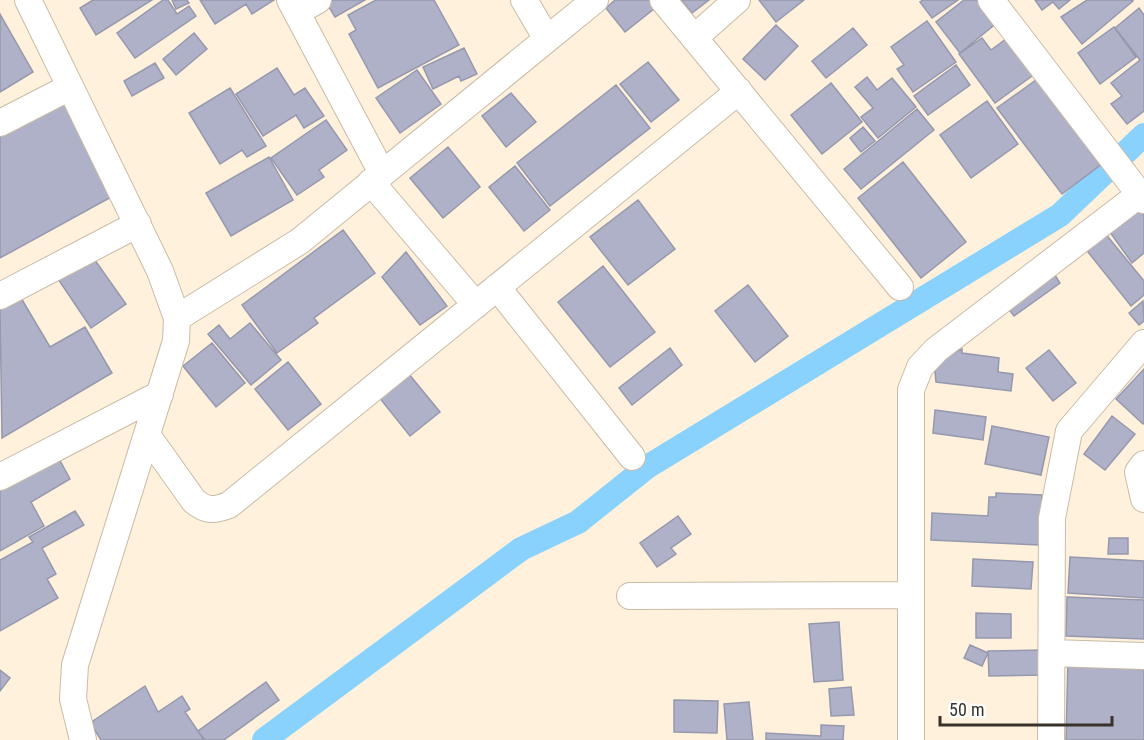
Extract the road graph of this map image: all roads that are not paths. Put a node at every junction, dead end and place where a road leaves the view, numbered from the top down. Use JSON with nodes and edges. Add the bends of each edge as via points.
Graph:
{"nodes":[{"id":1,"x":27,"y":0,"type":"edge"},
{"id":2,"x":524,"y":0,"type":"edge"},
{"id":3,"x":595,"y":0,"type":"edge"},
{"id":4,"x":663,"y":0,"type":"edge"},
{"id":5,"x":737,"y":0,"type":"edge"},
{"id":6,"x":990,"y":0,"type":"edge"},
{"id":7,"x":302,"y":4,"type":"edge"},
{"id":8,"x":694,"y":38,"type":"junction"},
{"id":9,"x":547,"y":39,"type":"junction"},
{"id":10,"x":70,"y":87,"type":"junction"},
{"id":11,"x":739,"y":92,"type":"junction"},
{"id":12,"x":0,"y":123,"type":"edge"},
{"id":13,"x":377,"y":178,"type":"junction"},
{"id":14,"x":1140,"y":193,"type":"edge"},
{"id":15,"x":138,"y":224,"type":"junction"},
{"id":16,"x":497,"y":287,"type":"junction"},
{"id":17,"x":900,"y":287,"type":"dead end"},
{"id":18,"x":0,"y":296,"type":"edge"},
{"id":19,"x":476,"y":305,"type":"junction"},
{"id":20,"x":177,"y":318,"type":"junction"},
{"id":21,"x":1144,"y":343,"type":"edge"},
{"id":22,"x":160,"y":394,"type":"junction"},
{"id":23,"x":147,"y":435,"type":"junction"},
{"id":24,"x":632,"y":457,"type":"dead end"},
{"id":25,"x":1144,"y":464,"type":"edge"},
{"id":26,"x":0,"y":477,"type":"edge"},
{"id":27,"x":1144,"y":499,"type":"edge"},
{"id":28,"x":911,"y":595,"type":"junction"},
{"id":29,"x":630,"y":596,"type":"dead end"},
{"id":30,"x":1052,"y":654,"type":"junction"},
{"id":31,"x":1144,"y":656,"type":"edge"},
{"id":32,"x":84,"y":740,"type":"edge"},
{"id":33,"x":911,"y":740,"type":"edge"},
{"id":34,"x":1051,"y":740,"type":"edge"}],
"edges":[{"from":1,"to":10,"type":"street"},
{"from":2,"to":9,"type":"street"},
{"from":3,"to":9,"type":"street"},
{"from":4,"to":8,"type":"street"},
{"from":5,"to":8,"type":"street"},
{"from":6,"to":14,"type":"street"},
{"from":7,"to":13,"type":"street"},
{"from":8,"to":11,"type":"street"},
{"from":9,"to":13,"type":"street"},
{"from":10,"to":12,"type":"street"},
{"from":10,"to":15,"type":"street"},
{"from":11,"to":16,"type":"street"},
{"from":11,"to":17,"type":"street"},
{"from":13,"to":19,"type":"street"},
{"from":13,"to":20,"type":"street","via":[[300,241]]},
{"from":14,"to":28,"type":"street","via":[[936,350],[920,367],[911,390]]},
{"from":15,"to":18,"type":"street"},
{"from":15,"to":20,"type":"street"},
{"from":16,"to":19,"type":"street"},
{"from":16,"to":24,"type":"street"},
{"from":19,"to":23,"type":"street","via":[[229,505],[217,510],[204,509],[194,501]]},
{"from":20,"to":22,"type":"street","via":[[176,341]]},
{"from":21,"to":30,"type":"street","via":[[1069,431],[1052,518]]},
{"from":22,"to":23,"type":"street"},
{"from":22,"to":26,"type":"street"},
{"from":23,"to":32,"type":"street","via":[[75,665],[73,699]]},
{"from":25,"to":27,"type":"street","via":[[1138,472]]},
{"from":28,"to":29,"type":"street"},
{"from":28,"to":33,"type":"street"},
{"from":30,"to":31,"type":"street"},
{"from":30,"to":34,"type":"street"}]}
